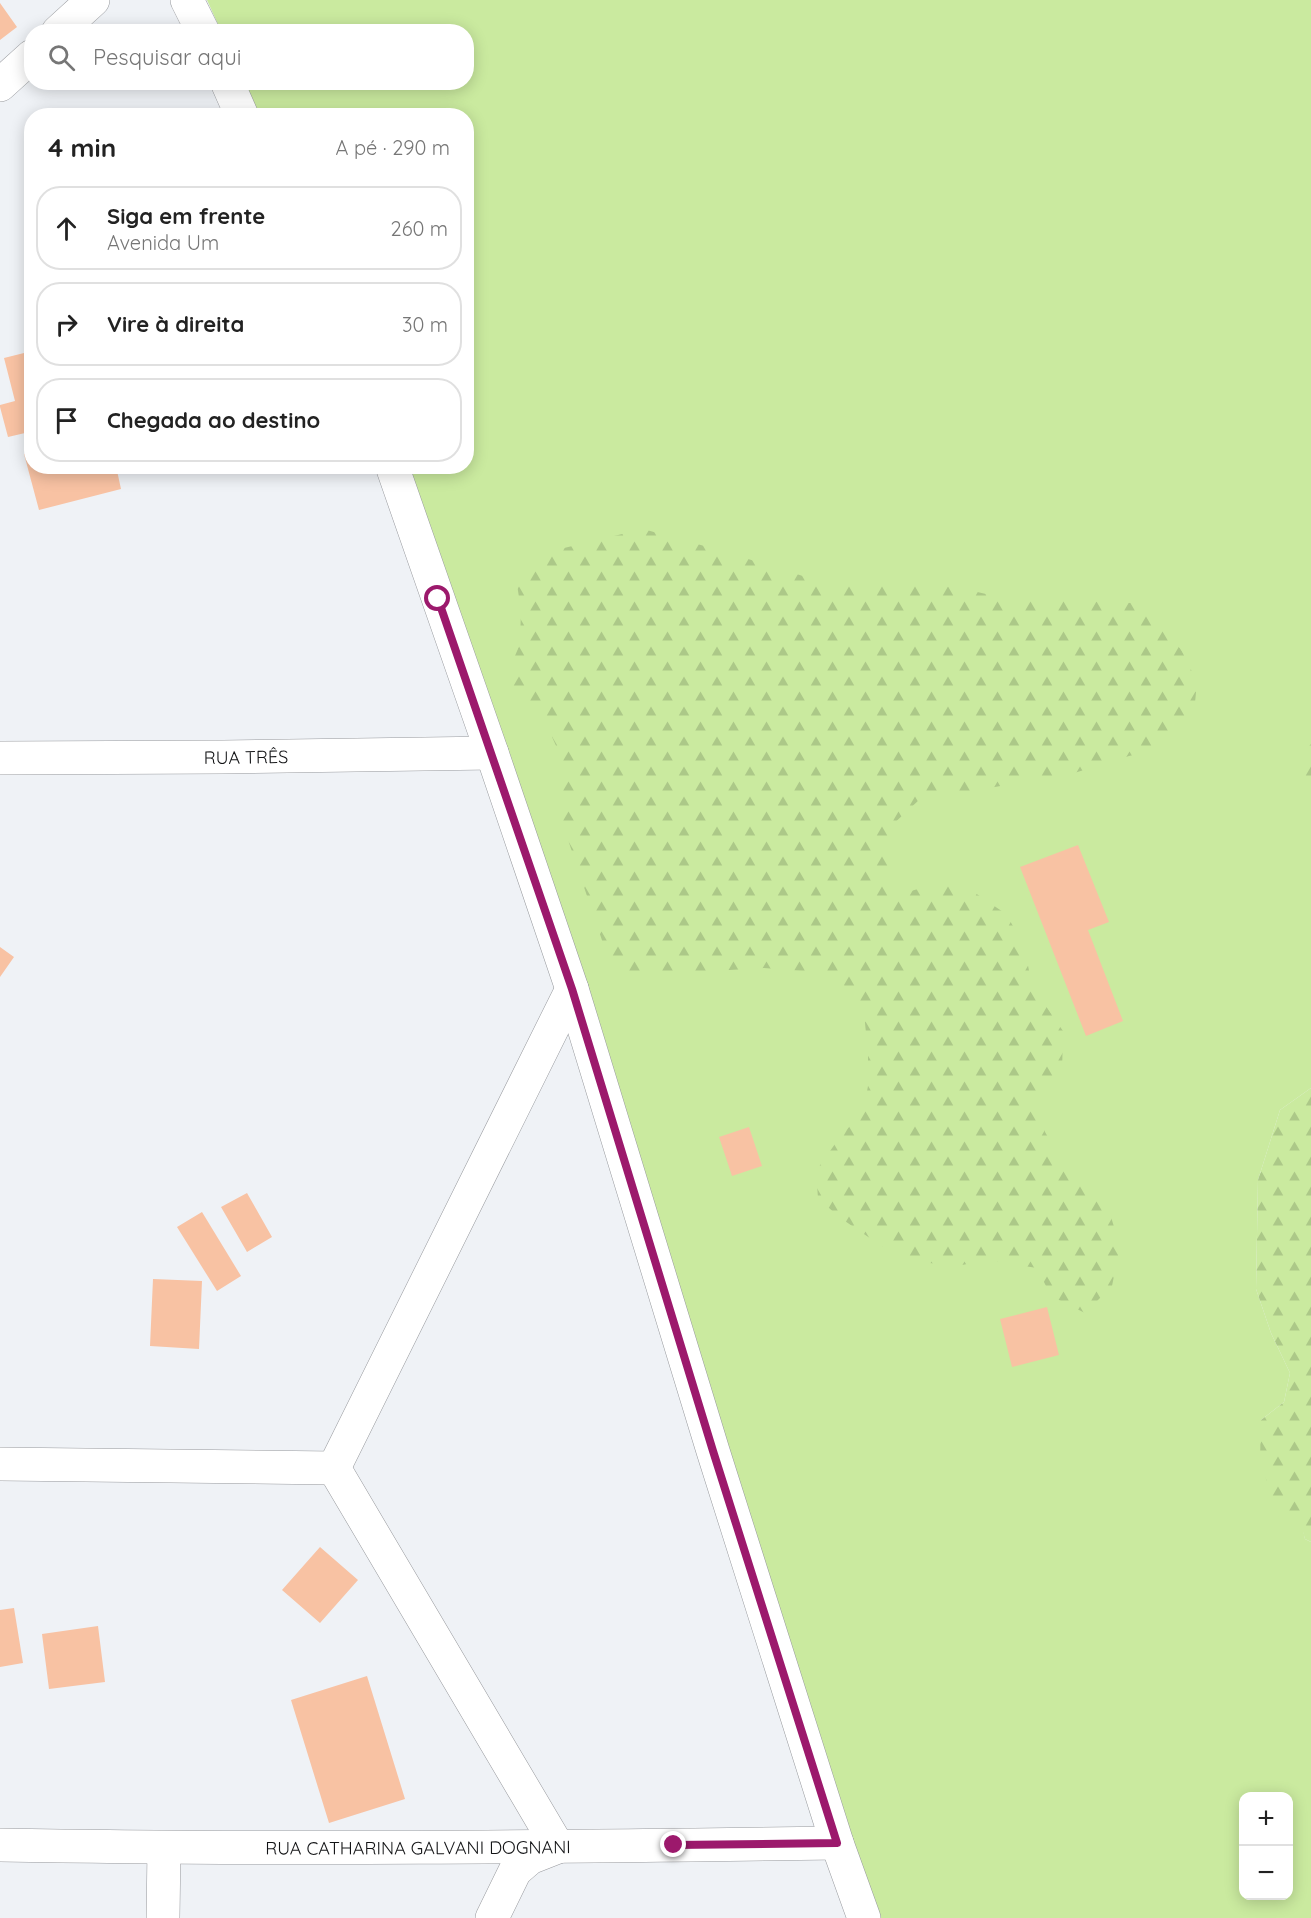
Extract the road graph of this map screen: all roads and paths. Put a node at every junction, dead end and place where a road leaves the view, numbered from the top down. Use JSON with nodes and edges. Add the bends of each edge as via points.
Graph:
{"nodes":[{"id":1,"x":93,"y":0,"type":"edge"},
{"id":2,"x":188,"y":0,"type":"edge"},
{"id":3,"x":67,"y":24,"type":"edge"},
{"id":4,"x":198,"y":24,"type":"edge"},
{"id":5,"x":24,"y":63,"type":"edge"},
{"id":6,"x":0,"y":85,"type":"edge"},
{"id":7,"x":231,"y":90,"type":"edge"},
{"id":8,"x":238,"y":108,"type":"edge"},
{"id":9,"x":395,"y":474,"type":"edge"},
{"id":10,"x":492,"y":753,"type":"junction"},
{"id":11,"x":0,"y":758,"type":"edge"},
{"id":12,"x":572,"y":989,"type":"junction"},
{"id":13,"x":0,"y":1464,"type":"edge"},
{"id":14,"x":334,"y":1468,"type":"junction"},
{"id":15,"x":837,"y":1843,"type":"junction"},
{"id":16,"x":0,"y":1845,"type":"edge"},
{"id":17,"x":558,"y":1847,"type":"junction"},
{"id":18,"x":164,"y":1848,"type":"junction"},
{"id":19,"x":163,"y":1918,"type":"edge"},
{"id":20,"x":492,"y":1918,"type":"edge"},
{"id":21,"x":864,"y":1918,"type":"edge"}],
"edges":[{"from":1,"to":3,"type":"street"},
{"from":2,"to":4,"type":"street"},
{"from":5,"to":6,"type":"street"},
{"from":7,"to":8,"type":"street"},
{"from":9,"to":10,"type":"street"},
{"from":10,"to":11,"type":"street","name":"RUA TRÊS"},
{"from":10,"to":12,"type":"street"},
{"from":12,"to":14,"type":"street"},
{"from":12,"to":15,"type":"street"},
{"from":13,"to":14,"type":"street"},
{"from":14,"to":17,"type":"street"},
{"from":15,"to":17,"type":"street","name":"RUA CATHARINA GALVANI DOGNANI"},
{"from":15,"to":21,"type":"street"},
{"from":16,"to":18,"type":"street","name":"RUA CATHARINA GALVANI DOGNANI"},
{"from":17,"to":18,"type":"street","name":"RUA CATHARINA GALVANI DOGNANI"},
{"from":17,"to":20,"type":"street","via":[[530,1858],[515,1871]]},
{"from":18,"to":19,"type":"street"}]}
